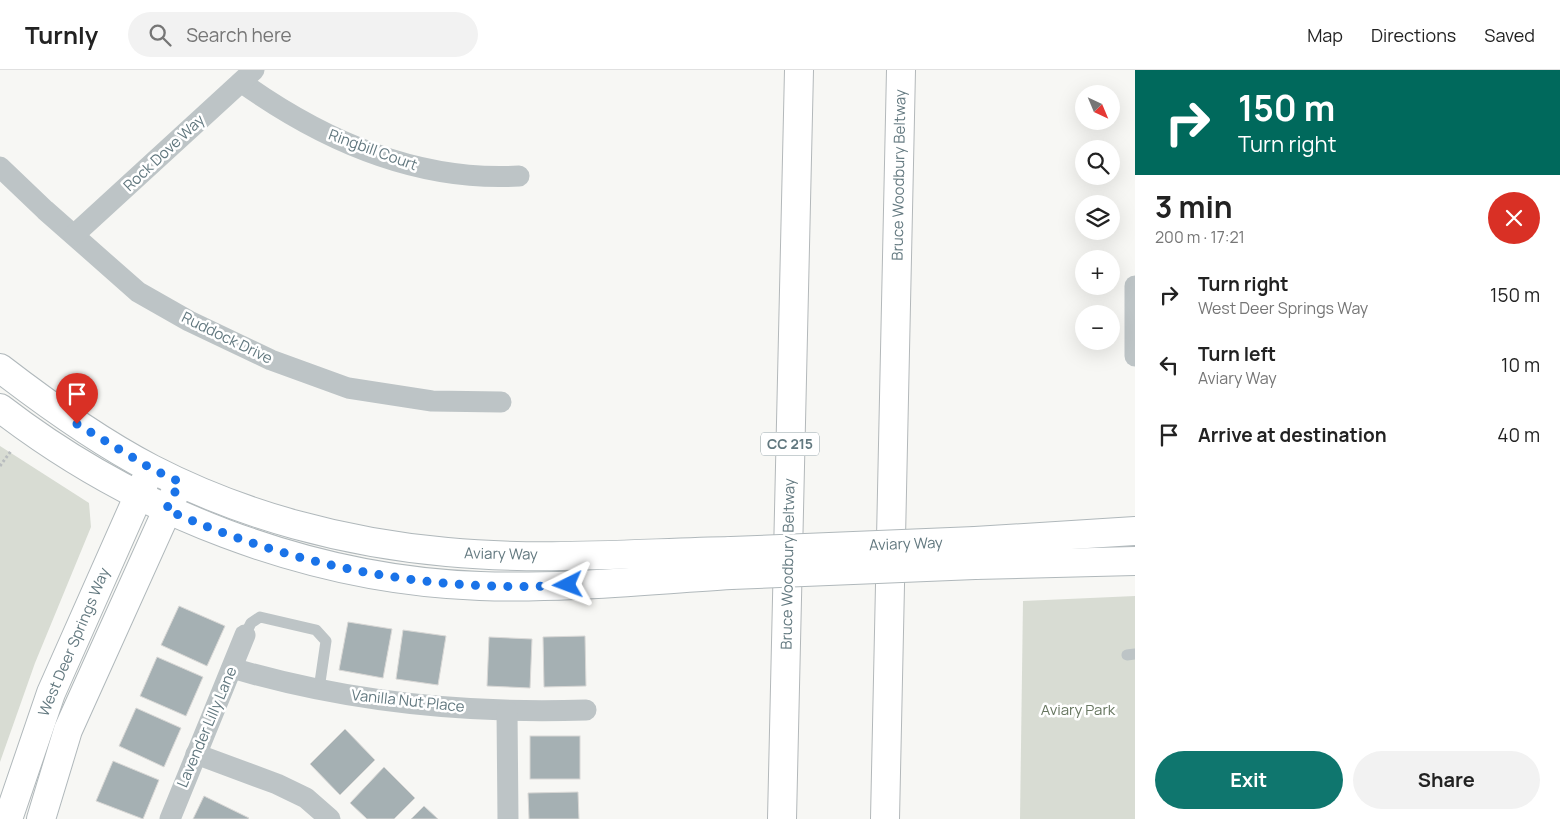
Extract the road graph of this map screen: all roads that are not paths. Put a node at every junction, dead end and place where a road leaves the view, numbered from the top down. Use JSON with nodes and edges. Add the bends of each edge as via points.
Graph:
{"nodes":[{"id":1,"x":799,"y":70,"type":"edge"},
{"id":2,"x":901,"y":70,"type":"edge"},
{"id":3,"x":247,"y":76,"type":"edge"},
{"id":4,"x":0,"y":167,"type":"edge"},
{"id":5,"x":519,"y":176,"type":"dead end"},
{"id":6,"x":74,"y":235,"type":"junction"},
{"id":7,"x":1135,"y":286,"type":"edge"},
{"id":8,"x":1135,"y":356,"type":"edge"},
{"id":9,"x":0,"y":368,"type":"edge"},
{"id":10,"x":501,"y":402,"type":"dead end"},
{"id":11,"x":0,"y":408,"type":"edge"},
{"id":12,"x":152,"y":469,"type":"junction"},
{"id":13,"x":180,"y":482,"type":"junction"},
{"id":14,"x":137,"y":496,"type":"junction"},
{"id":15,"x":166,"y":510,"type":"junction"},
{"id":16,"x":1135,"y":531,"type":"edge"},
{"id":17,"x":975,"y":553,"type":"junction"},
{"id":18,"x":1135,"y":561,"type":"edge"},
{"id":19,"x":731,"y":563,"type":"junction"},
{"id":20,"x":245,"y":635,"type":"joint"},
{"id":21,"x":232,"y":668,"type":"junction"},
{"id":22,"x":319,"y":690,"type":"junction"},
{"id":23,"x":586,"y":710,"type":"dead end"},
{"id":24,"x":507,"y":711,"type":"junction"},
{"id":25,"x":196,"y":754,"type":"junction"},
{"id":26,"x":8,"y":819,"type":"edge"},
{"id":27,"x":40,"y":819,"type":"edge"},
{"id":28,"x":170,"y":819,"type":"edge"},
{"id":29,"x":330,"y":819,"type":"edge"},
{"id":30,"x":508,"y":819,"type":"edge"},
{"id":31,"x":782,"y":819,"type":"edge"},
{"id":32,"x":885,"y":819,"type":"edge"}],
"edges":[{"from":1,"to":31,"type":"main road","name":"Bruce Woodbury Beltway","number":"CC 215"},
{"from":2,"to":32,"type":"main road","name":"Bruce Woodbury Beltway"},
{"from":3,"to":5,"type":"street","name":"Ringbill Court","via":[[314,128],[355,147],[412,166],[461,176]]},
{"from":3,"to":6,"type":"street","name":"Rock Dove Way"},
{"from":4,"to":6,"type":"street","name":"Ruddock Drive"},
{"from":6,"to":10,"type":"street","name":"Ruddock Drive","via":[[138,292],[189,321],[271,360],[348,388],[432,401]]},
{"from":7,"to":8,"type":"street"},
{"from":9,"to":12,"type":"main road","name":"Aviary Way","via":[[77,424]]},
{"from":11,"to":14,"type":"main road","name":"Aviary Way","via":[[60,450]]},
{"from":12,"to":13,"type":"main road","name":"Aviary Way"},
{"from":12,"to":14,"type":"main road","name":"West Deer Springs Way"},
{"from":13,"to":15,"type":"main road","name":"West Deer Springs Way"},
{"from":13,"to":19,"type":"main road","name":"Aviary Way","via":[[299,525],[370,542],[499,555]]},
{"from":14,"to":15,"type":"main road","name":"Aviary Way"},
{"from":14,"to":26,"type":"main road","name":"West Deer Springs Way","via":[[51,692]]},
{"from":15,"to":19,"type":"main road","name":"Aviary Way","via":[[227,535],[334,565],[417,580],[478,586],[550,586]]},
{"from":15,"to":27,"type":"main road","name":"West Deer Springs Way","via":[[68,730]]},
{"from":16,"to":17,"type":"main road","name":"Aviary Way"},
{"from":17,"to":18,"type":"main road","name":"Aviary Way"},
{"from":17,"to":19,"type":"main road","name":"Aviary Way","bridge":true},
{"from":20,"to":21,"type":"street","name":"Lavender Lilly Lane"},
{"from":20,"to":22,"type":"lane","via":[[251,623],[260,617],[316,630],[326,641]]},
{"from":21,"to":22,"type":"street","name":"Vanilla Nut Place"},
{"from":21,"to":25,"type":"street","name":"Lavender Lilly Lane"},
{"from":22,"to":24,"type":"street","name":"Vanilla Nut Place","via":[[415,705]]},
{"from":23,"to":24,"type":"street","name":"Vanilla Nut Place"},
{"from":24,"to":30,"type":"street"},
{"from":25,"to":28,"type":"street","name":"Lavender Lilly Lane"},
{"from":25,"to":29,"type":"street","via":[[306,798]]}]}
